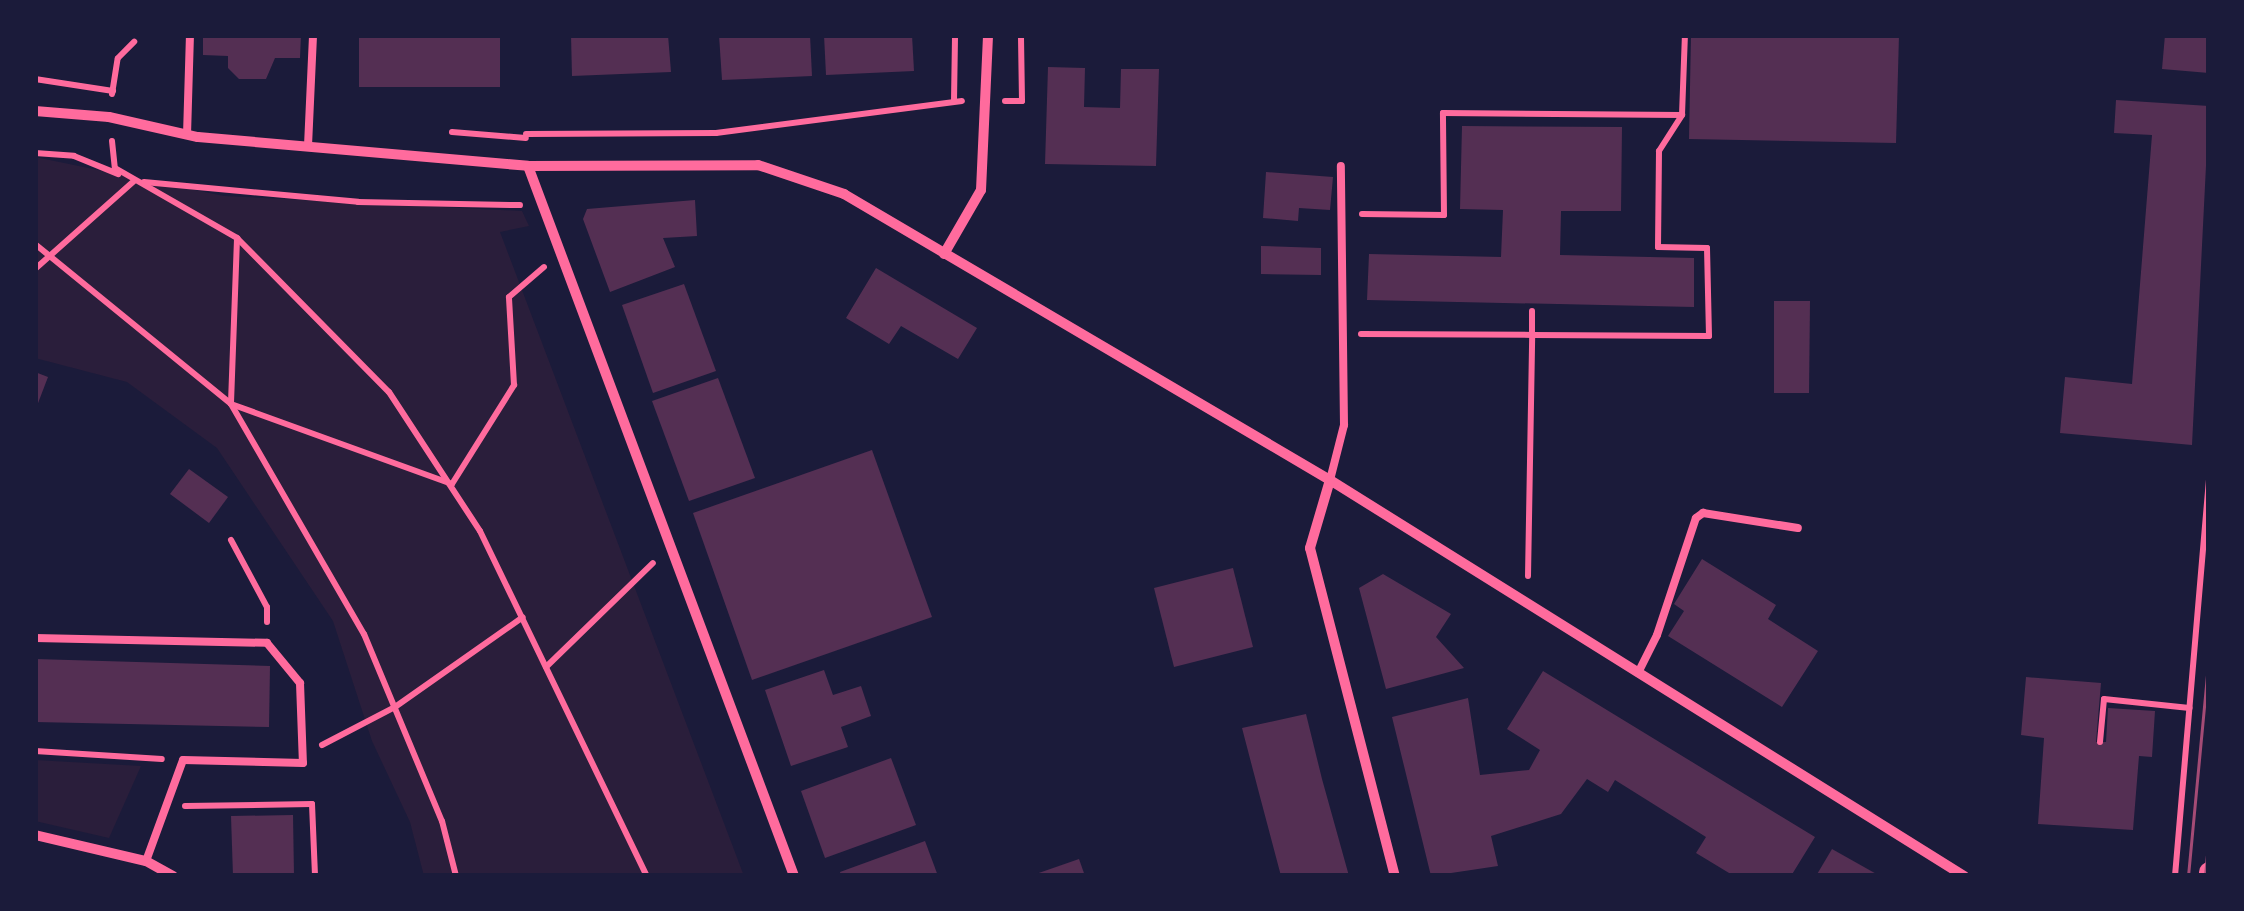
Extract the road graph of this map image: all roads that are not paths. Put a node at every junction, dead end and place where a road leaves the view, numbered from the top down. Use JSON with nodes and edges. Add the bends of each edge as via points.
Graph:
{"nodes":[{"id":1,"x":190,"y":35,"type":"edge"},
{"id":2,"x":313,"y":35,"type":"edge"},
{"id":3,"x":988,"y":35,"type":"edge"},
{"id":4,"x":35,"y":110,"type":"edge"},
{"id":5,"x":187,"y":134,"type":"junction"},
{"id":6,"x":308,"y":146,"type":"junction"},
{"id":7,"x":528,"y":166,"type":"junction"},
{"id":8,"x":1341,"y":166,"type":"dead end"},
{"id":9,"x":944,"y":254,"type":"junction"},
{"id":10,"x":1330,"y":480,"type":"junction"},
{"id":11,"x":1798,"y":528,"type":"dead end"},
{"id":12,"x":35,"y":638,"type":"edge"},
{"id":13,"x":1638,"y":673,"type":"junction"},
{"id":14,"x":35,"y":835,"type":"edge"},
{"id":15,"x":146,"y":861,"type":"junction"},
{"id":16,"x":172,"y":874,"type":"edge"},
{"id":17,"x":794,"y":876,"type":"edge"},
{"id":18,"x":1394,"y":876,"type":"edge"},
{"id":19,"x":1964,"y":876,"type":"edge"}],
"edges":[{"from":1,"to":5,"type":"lane"},
{"from":2,"to":6,"type":"lane"},
{"from":3,"to":9,"type":"street","via":[[981,190]]},
{"from":4,"to":5,"type":"street"},
{"from":5,"to":6,"type":"street"},
{"from":6,"to":7,"type":"street"},
{"from":7,"to":9,"type":"street","via":[[758,165],[844,194]]},
{"from":7,"to":17,"type":"street"},
{"from":8,"to":10,"type":"lane","via":[[1344,425]]},
{"from":9,"to":10,"type":"street"},
{"from":10,"to":13,"type":"street"},
{"from":10,"to":18,"type":"street","via":[[1310,548]]},
{"from":11,"to":13,"type":"lane","via":[[1696,518]]},
{"from":12,"to":15,"type":"lane","via":[[267,644],[300,683],[303,763],[184,760]]},
{"from":13,"to":19,"type":"street"},
{"from":14,"to":15,"type":"street"},
{"from":15,"to":16,"type":"street"}]}
